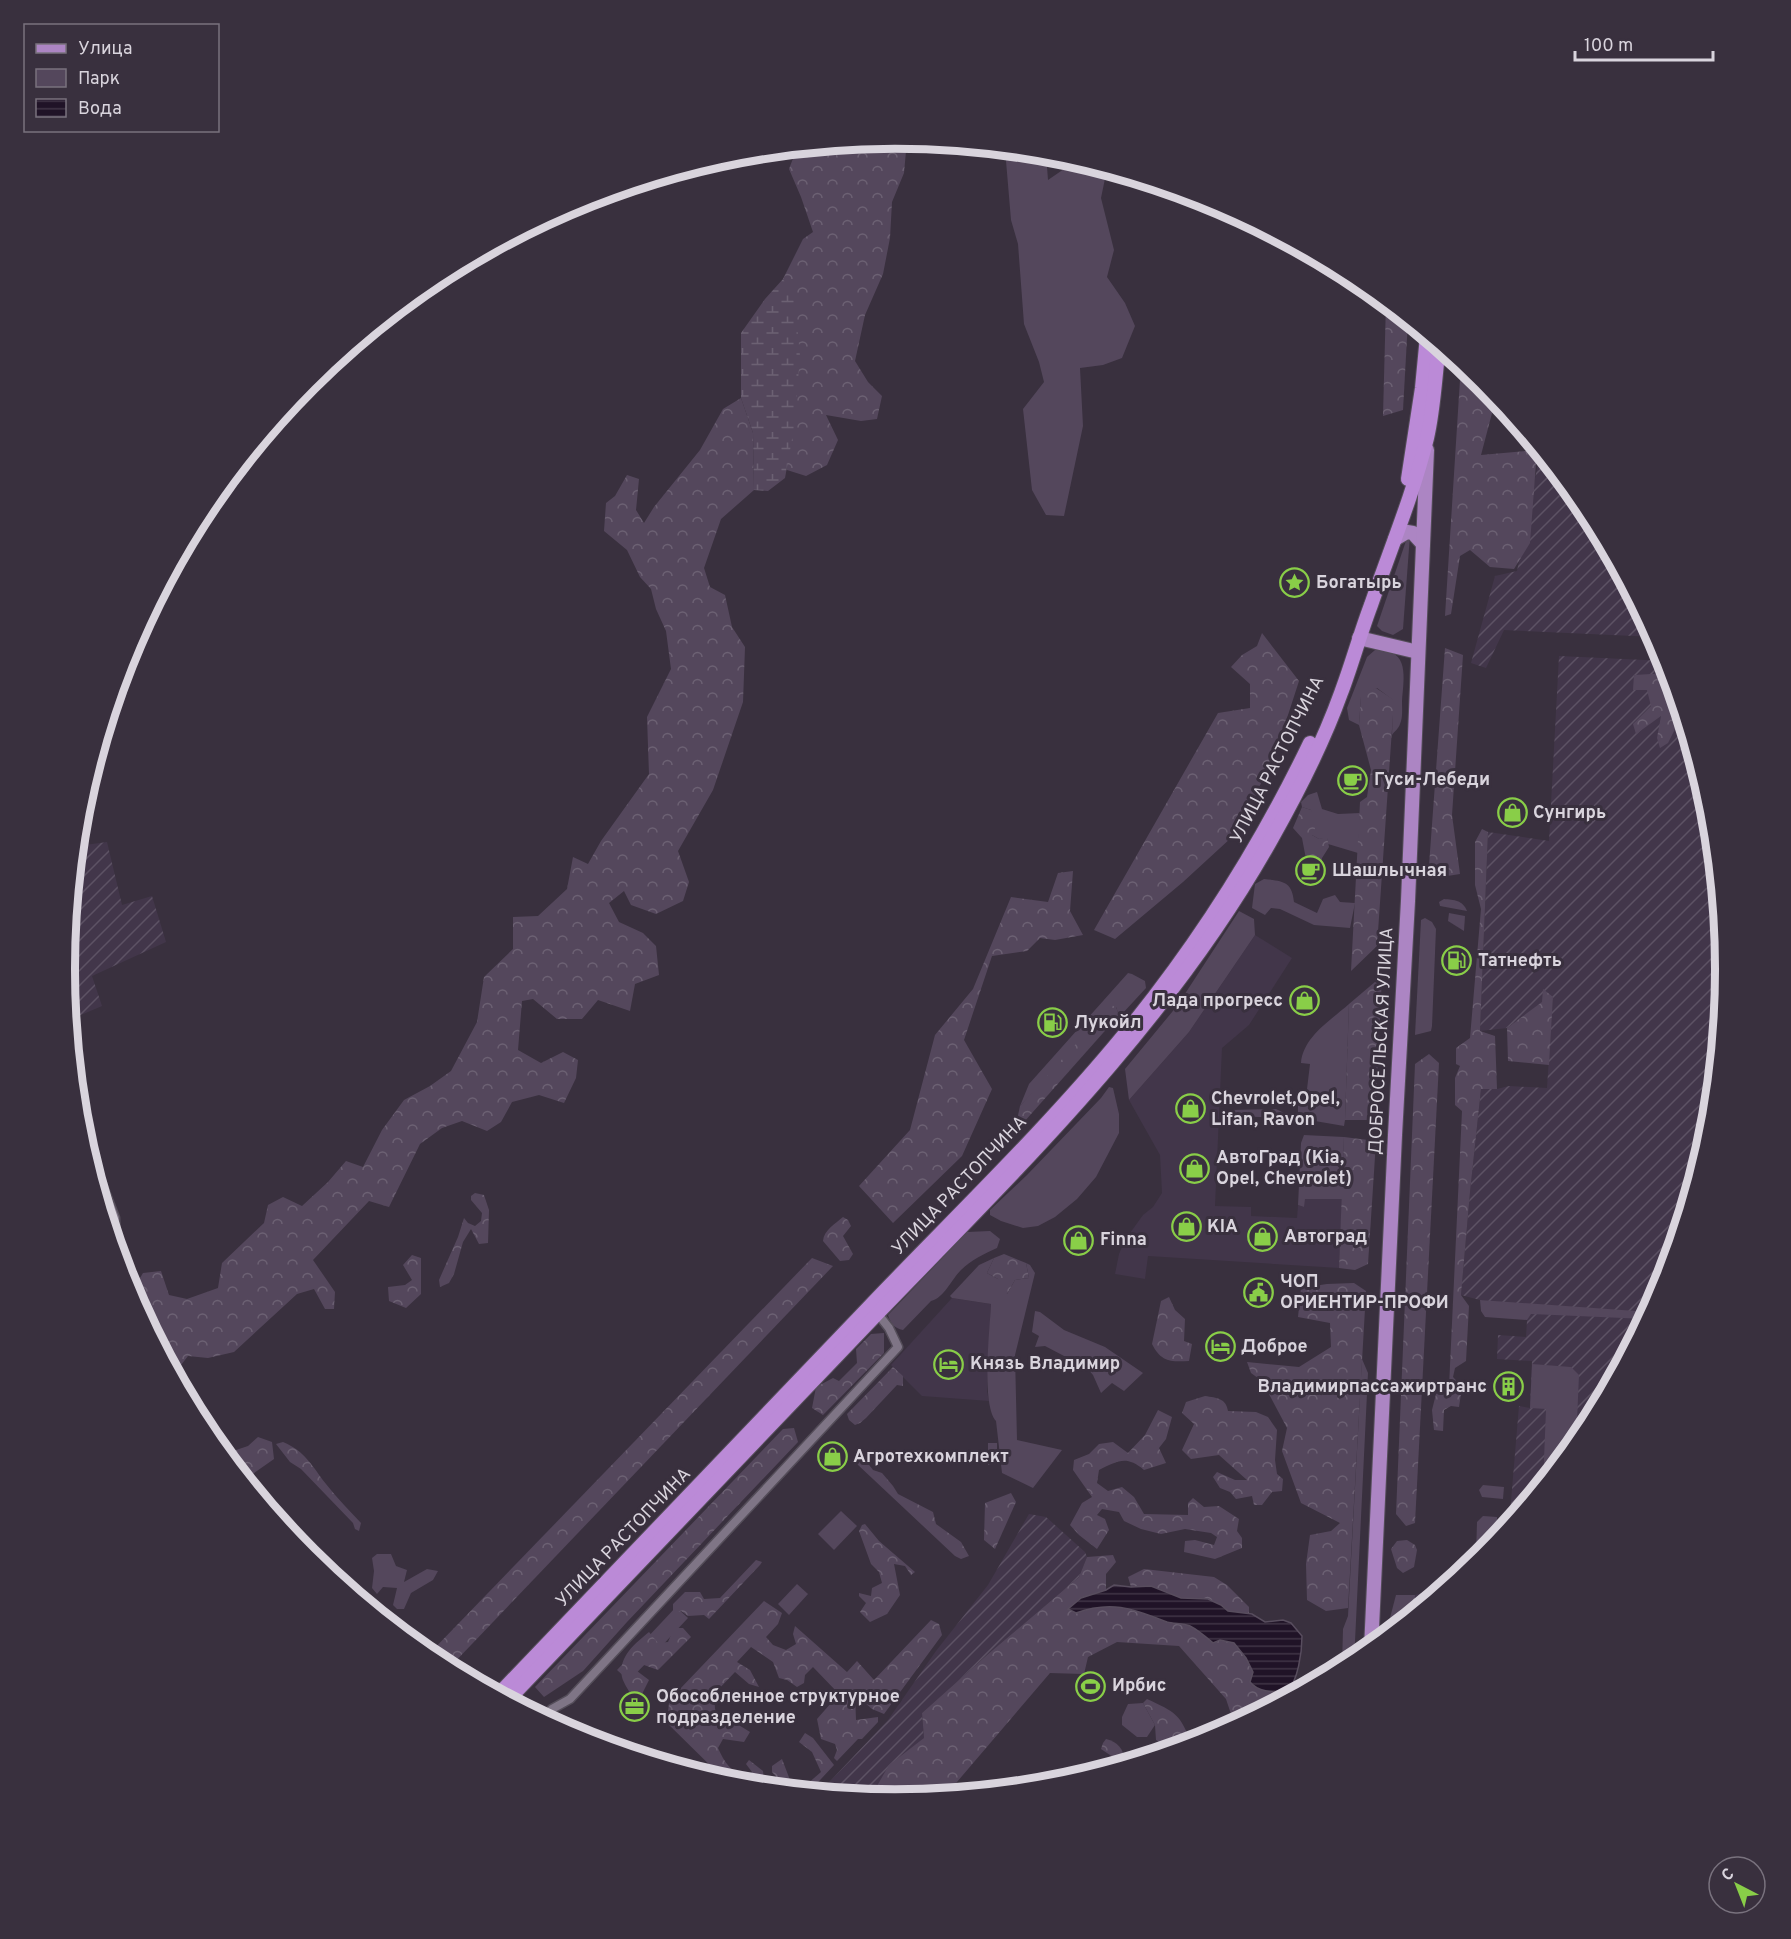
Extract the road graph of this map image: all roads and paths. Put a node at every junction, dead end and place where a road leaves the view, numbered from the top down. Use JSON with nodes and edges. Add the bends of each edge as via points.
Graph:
{"nodes":[{"id":1,"x":1426,"y":345,"type":"edge"},
{"id":2,"x":1438,"y":355,"type":"edge"},
{"id":3,"x":1428,"y":434,"type":"junction"},
{"id":4,"x":1395,"y":539,"type":"junction"},
{"id":5,"x":1424,"y":544,"type":"junction"},
{"id":6,"x":1359,"y":638,"type":"junction"},
{"id":7,"x":1418,"y":652,"type":"junction"},
{"id":8,"x":878,"y":1314,"type":"junction"},
{"id":9,"x":1372,"y":1637,"type":"edge"},
{"id":10,"x":503,"y":1690,"type":"edge"},
{"id":11,"x":512,"y":1694,"type":"edge"},
{"id":12,"x":549,"y":1712,"type":"edge"}],
"edges":[{"from":1,"to":4,"type":"highway","name":"УЛИЦА РАСТОПЧИНА","via":[[1409,473]]},
{"from":2,"to":3,"type":"highway","name":"УЛИЦА РАСТОПЧИНА"},
{"from":3,"to":4,"type":"highway","name":"УЛИЦА РАСТОПЧИНА"},
{"from":3,"to":5,"type":"main road","name":"ДОБРОСЕЛЬСКАЯ УЛИЦА"},
{"from":4,"to":5,"type":"main road","via":[[1413,533]]},
{"from":4,"to":6,"type":"highway","name":"УЛИЦА РАСТОПЧИНА"},
{"from":5,"to":7,"type":"main road","name":"ДОБРОСЕЛЬСКАЯ УЛИЦА"},
{"from":6,"to":7,"type":"main road"},
{"from":6,"to":8,"type":"highway","name":"УЛИЦА РАСТОПЧИНА","via":[[1341,696],[1293,799],[1261,858],[1189,967],[1085,1095]]},
{"from":6,"to":10,"type":"highway","name":"УЛИЦА РАСТОПЧИНА","via":[[1265,830],[1176,968],[1122,1037],[993,1178]]},
{"from":7,"to":9,"type":"main road","name":"ДОБРОСЕЛЬСКАЯ УЛИЦА"},
{"from":8,"to":11,"type":"highway","name":"УЛИЦА РАСТОПЧИНА"},
{"from":8,"to":12,"type":"street","via":[[898,1347],[570,1699]]}]}
